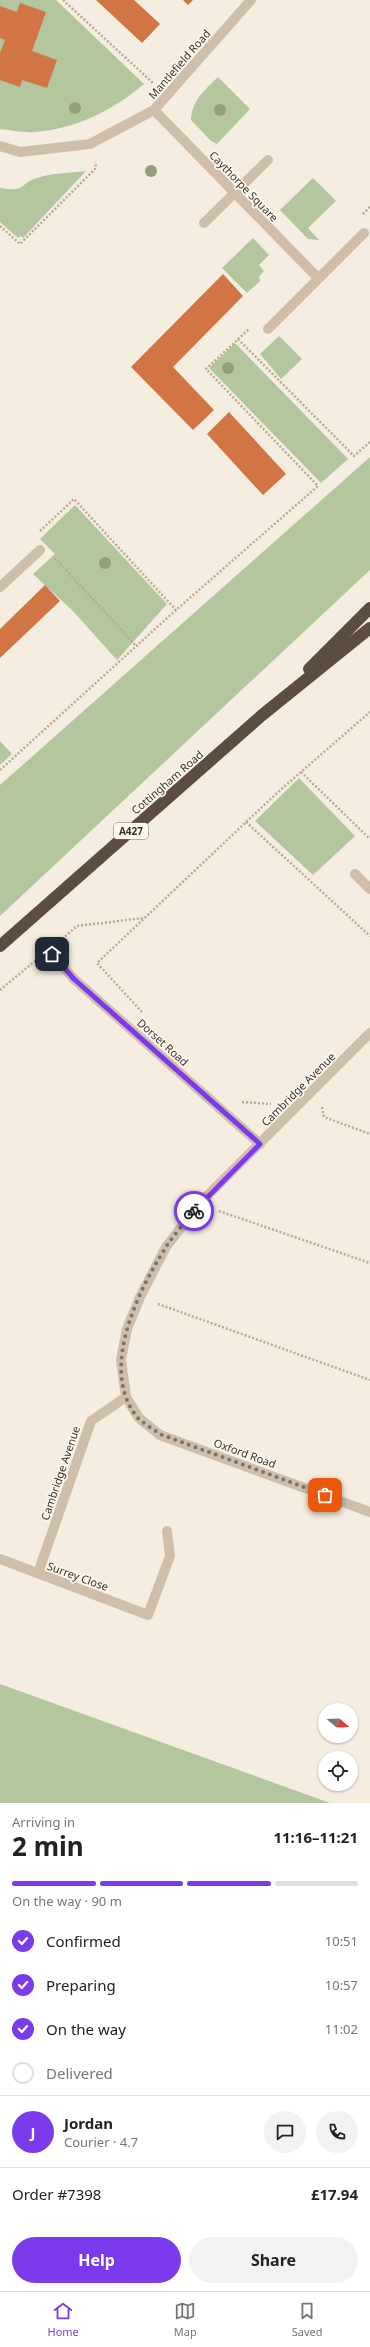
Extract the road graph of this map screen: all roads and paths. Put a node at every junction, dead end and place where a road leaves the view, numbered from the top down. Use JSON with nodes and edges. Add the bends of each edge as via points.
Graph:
{"nodes":[{"id":1,"x":63,"y":0,"type":"edge"},
{"id":2,"x":251,"y":0,"type":"edge"},
{"id":3,"x":167,"y":95,"type":"junction"},
{"id":4,"x":154,"y":110,"type":"junction"},
{"id":5,"x":90,"y":144,"type":"junction"},
{"id":6,"x":0,"y":146,"type":"edge"},
{"id":7,"x":268,"y":160,"type":"dead end"},
{"id":8,"x":234,"y":193,"type":"junction"},
{"id":9,"x":204,"y":223,"type":"dead end"},
{"id":10,"x":0,"y":226,"type":"edge"},
{"id":11,"x":364,"y":233,"type":"dead end"},
{"id":12,"x":318,"y":278,"type":"junction"},
{"id":13,"x":253,"y":325,"type":"dead end"},
{"id":14,"x":268,"y":329,"type":"dead end"},
{"id":15,"x":238,"y":339,"type":"junction"},
{"id":16,"x":370,"y":442,"type":"edge"},
{"id":17,"x":42,"y":548,"type":"junction"},
{"id":18,"x":0,"y":586,"type":"edge"},
{"id":19,"x":370,"y":608,"type":"edge"},
{"id":20,"x":176,"y":610,"type":"junction"},
{"id":21,"x":370,"y":628,"type":"edge"},
{"id":22,"x":136,"y":646,"type":"junction"},
{"id":23,"x":370,"y":712,"type":"edge"},
{"id":24,"x":261,"y":716,"type":"junction"},
{"id":25,"x":0,"y":770,"type":"edge"},
{"id":26,"x":301,"y":772,"type":"junction"},
{"id":27,"x":246,"y":822,"type":"junction"},
{"id":28,"x":370,"y":839,"type":"edge"},
{"id":29,"x":355,"y":874,"type":"dead end"},
{"id":30,"x":370,"y":889,"type":"edge"},
{"id":31,"x":370,"y":936,"type":"edge"},
{"id":32,"x":0,"y":946,"type":"edge"},
{"id":33,"x":52,"y":954,"type":"dead end"},
{"id":34,"x":144,"y":1013,"type":"dead end"},
{"id":35,"x":370,"y":1033,"type":"edge"},
{"id":36,"x":308,"y":1096,"type":"junction"},
{"id":37,"x":239,"y":1101,"type":"dead end"},
{"id":38,"x":297,"y":1106,"type":"junction"},
{"id":39,"x":370,"y":1134,"type":"edge"},
{"id":40,"x":260,"y":1144,"type":"junction"},
{"id":41,"x":199,"y":1204,"type":"junction"},
{"id":42,"x":370,"y":1263,"type":"edge"},
{"id":43,"x":140,"y":1297,"type":"junction"},
{"id":44,"x":370,"y":1380,"type":"edge"},
{"id":45,"x":126,"y":1397,"type":"junction"},
{"id":46,"x":370,"y":1512,"type":"edge"},
{"id":47,"x":167,"y":1531,"type":"dead end"},
{"id":48,"x":0,"y":1559,"type":"edge"},
{"id":49,"x":38,"y":1573,"type":"junction"}],
"edges":[{"from":1,"to":3,"type":"path"},
{"from":2,"to":3,"type":"street","name":"Mantlefield Road"},
{"from":3,"to":4,"type":"street","name":"Mantlefield Road"},
{"from":4,"to":5,"type":"street","name":"Mantlefield Road"},
{"from":4,"to":8,"type":"street","name":"Caythorpe Square"},
{"from":5,"to":6,"type":"street","name":"Mantlefield Road","via":[[20,152]]},
{"from":5,"to":10,"type":"path","via":[[96,168],[20,244]]},
{"from":7,"to":8,"type":"street"},
{"from":8,"to":9,"type":"street"},
{"from":8,"to":12,"type":"street","name":"Caythorpe Square"},
{"from":11,"to":12,"type":"street"},
{"from":12,"to":14,"type":"street"},
{"from":13,"to":15,"type":"path"},
{"from":15,"to":16,"type":"path","via":[[354,456]]},
{"from":15,"to":20,"type":"path","via":[[206,369],[318,486]]},
{"from":17,"to":18,"type":"street"},
{"from":17,"to":20,"type":"path","via":[[33,538],[74,498]]},
{"from":17,"to":22,"type":"path"},
{"from":19,"to":24,"type":"highway","name":"Cottingham Road","number":"A427"},
{"from":20,"to":22,"type":"path"},
{"from":21,"to":24,"type":"highway","name":"Cottingham Road","number":"A427"},
{"from":22,"to":25,"type":"path"},
{"from":23,"to":26,"type":"path"},
{"from":24,"to":32,"type":"highway","name":"Cottingham Road","number":"A427"},
{"from":26,"to":27,"type":"path"},
{"from":26,"to":28,"type":"path"},
{"from":27,"to":31,"type":"path"},
{"from":27,"to":34,"type":"path","via":[[97,963]]},
{"from":29,"to":30,"type":"street"},
{"from":33,"to":40,"type":"street","name":"Dorset Road","via":[[74,979]]},
{"from":35,"to":36,"type":"street","name":"Cambridge Avenue"},
{"from":36,"to":38,"type":"street","name":"Cambridge Avenue"},
{"from":36,"to":39,"type":"path","via":[[322,1107],[324,1117]]},
{"from":37,"to":38,"type":"path"},
{"from":38,"to":40,"type":"street","name":"Cambridge Avenue"},
{"from":40,"to":41,"type":"street","name":"Cambridge Avenue"},
{"from":41,"to":42,"type":"path"},
{"from":41,"to":43,"type":"street","name":"Cambridge Avenue","via":[[166,1247]]},
{"from":43,"to":44,"type":"path"},
{"from":43,"to":45,"type":"street","name":"Cambridge Avenue","via":[[127,1329],[121,1360]]},
{"from":45,"to":46,"type":"street","name":"Oxford Road","via":[[138,1418],[160,1434]]},
{"from":45,"to":49,"type":"street","name":"Cambridge Avenue","via":[[91,1421]]},
{"from":47,"to":49,"type":"street","name":"Surrey Close","via":[[170,1556],[148,1615]]},
{"from":48,"to":49,"type":"street","name":"Surrey Close"}]}
